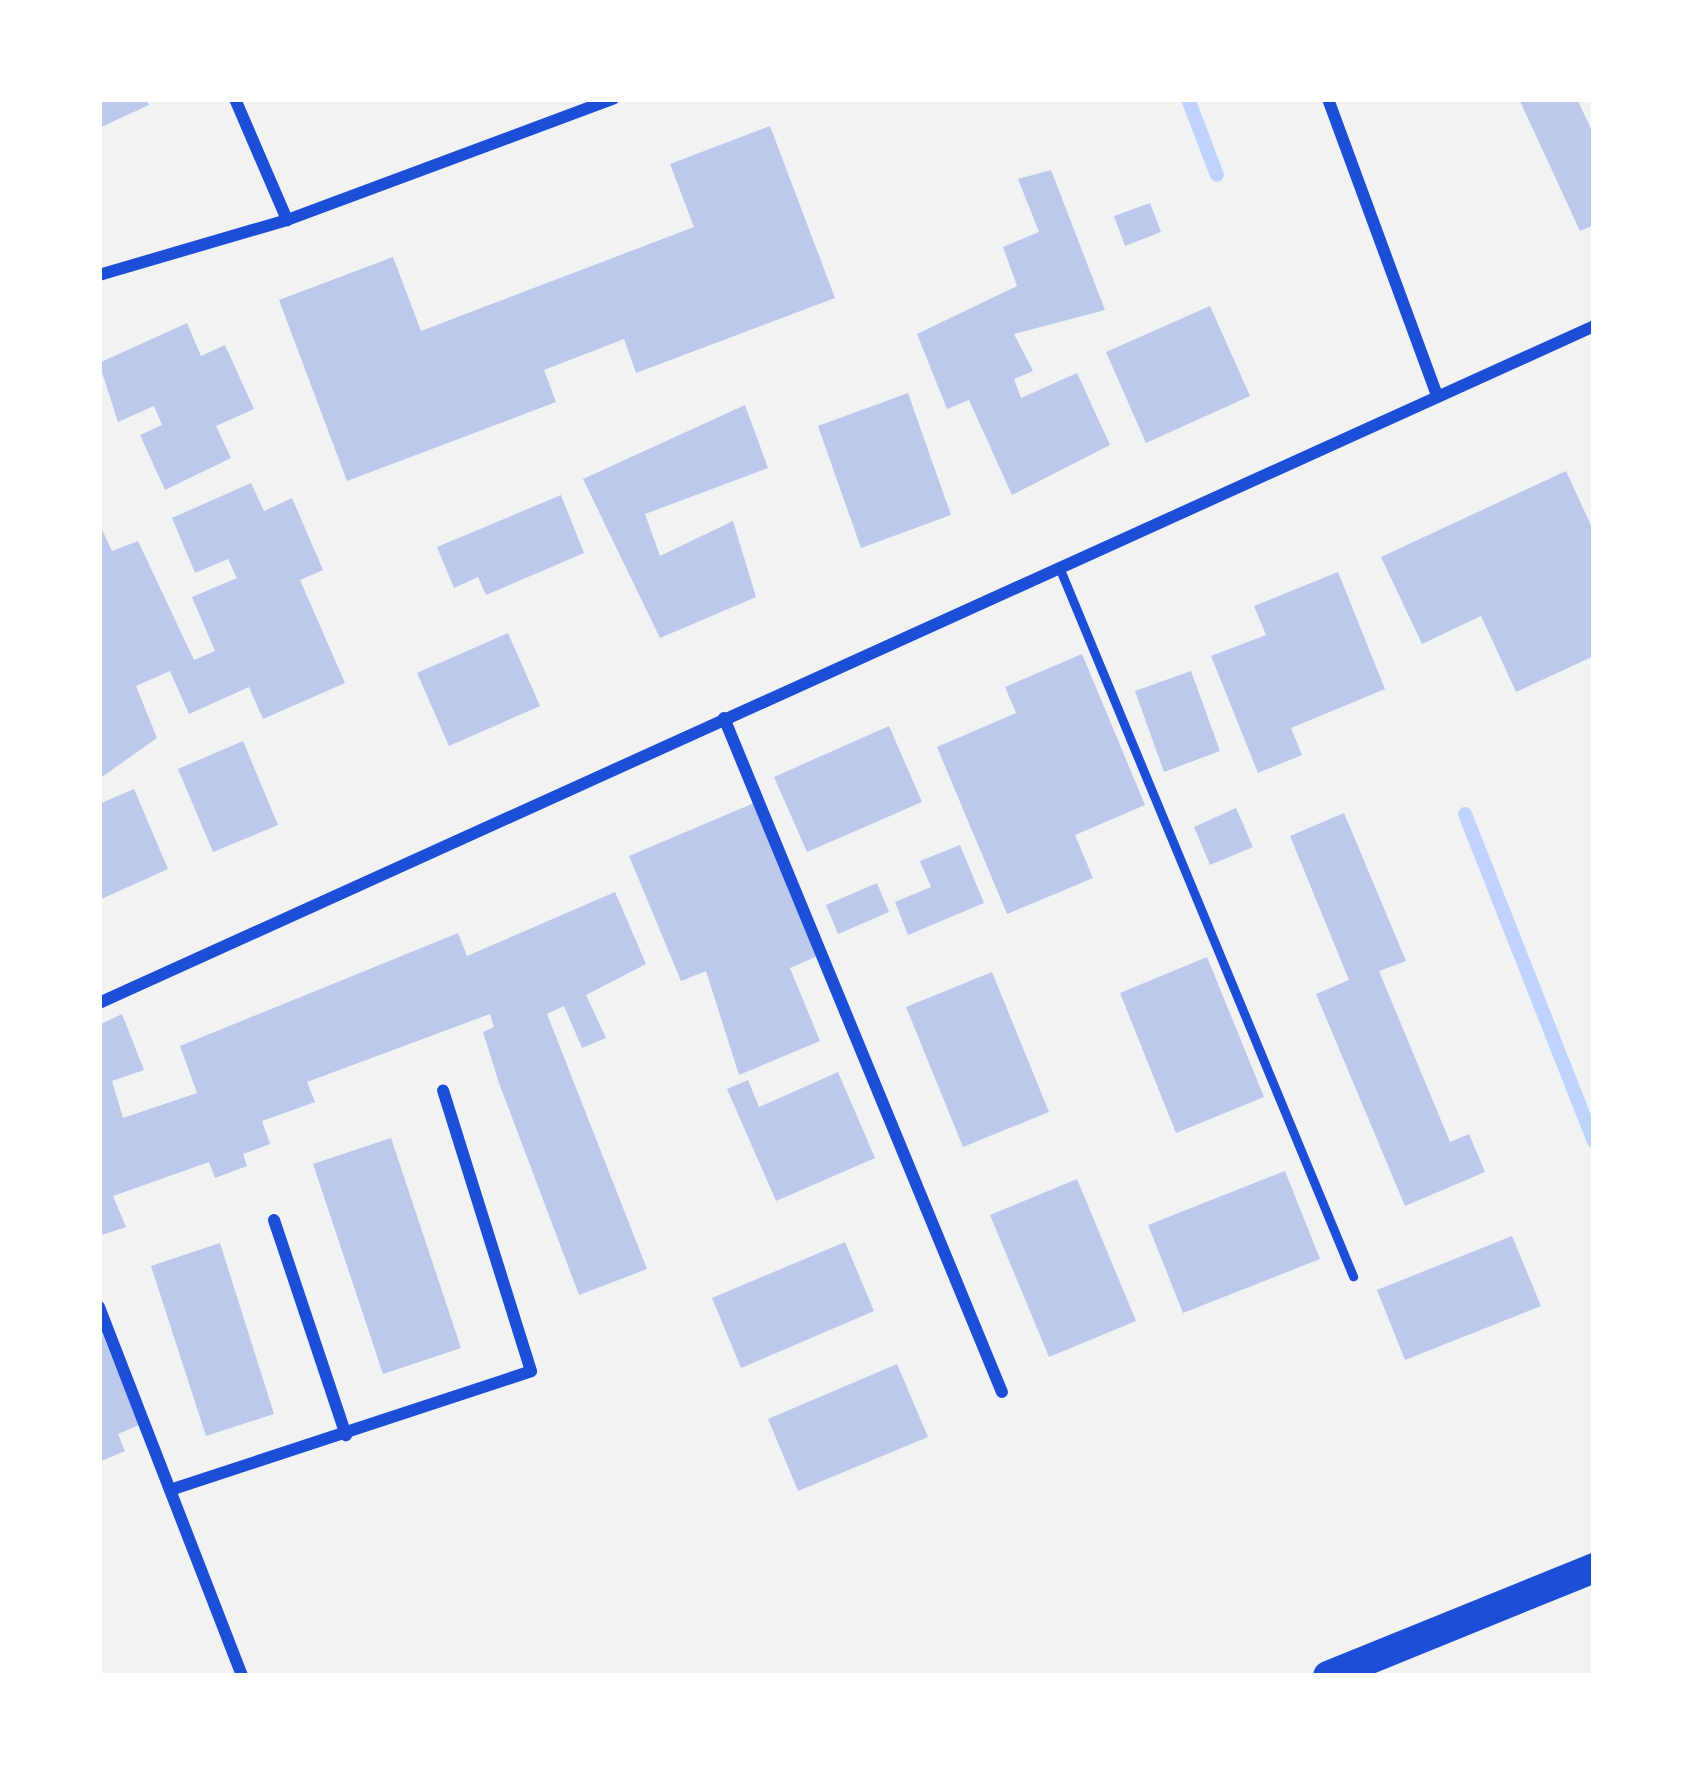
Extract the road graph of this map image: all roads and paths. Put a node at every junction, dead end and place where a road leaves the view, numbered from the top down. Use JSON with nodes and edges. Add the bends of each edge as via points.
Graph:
{"nodes":[{"id":1,"x":235,"y":99,"type":"edge"},
{"id":2,"x":613,"y":99,"type":"edge"},
{"id":3,"x":1328,"y":99,"type":"edge"},
{"id":4,"x":286,"y":220,"type":"junction"},
{"id":5,"x":99,"y":275,"type":"edge"},
{"id":6,"x":1594,"y":326,"type":"edge"},
{"id":7,"x":1437,"y":396,"type":"junction"},
{"id":8,"x":1059,"y":567,"type":"junction"},
{"id":9,"x":724,"y":718,"type":"junction"},
{"id":10,"x":99,"y":1004,"type":"edge"},
{"id":11,"x":443,"y":1090,"type":"dead end"},
{"id":12,"x":274,"y":1220,"type":"dead end"},
{"id":13,"x":1353,"y":1276,"type":"dead end"},
{"id":14,"x":99,"y":1307,"type":"edge"},
{"id":15,"x":1002,"y":1392,"type":"dead end"},
{"id":16,"x":346,"y":1435,"type":"junction"},
{"id":17,"x":170,"y":1490,"type":"junction"},
{"id":18,"x":1594,"y":1568,"type":"edge"},
{"id":19,"x":242,"y":1676,"type":"edge"},
{"id":20,"x":1328,"y":1676,"type":"edge"}],
"edges":[{"from":1,"to":4,"type":"street"},
{"from":2,"to":4,"type":"street"},
{"from":3,"to":7,"type":"street"},
{"from":4,"to":5,"type":"street"},
{"from":6,"to":7,"type":"street"},
{"from":7,"to":8,"type":"street"},
{"from":8,"to":9,"type":"street"},
{"from":8,"to":13,"type":"lane"},
{"from":9,"to":10,"type":"street"},
{"from":9,"to":15,"type":"street"},
{"from":11,"to":16,"type":"street","via":[[531,1371]]},
{"from":12,"to":16,"type":"street"},
{"from":14,"to":17,"type":"street"},
{"from":16,"to":17,"type":"street"},
{"from":17,"to":19,"type":"street"},
{"from":18,"to":20,"type":"main road"}]}
